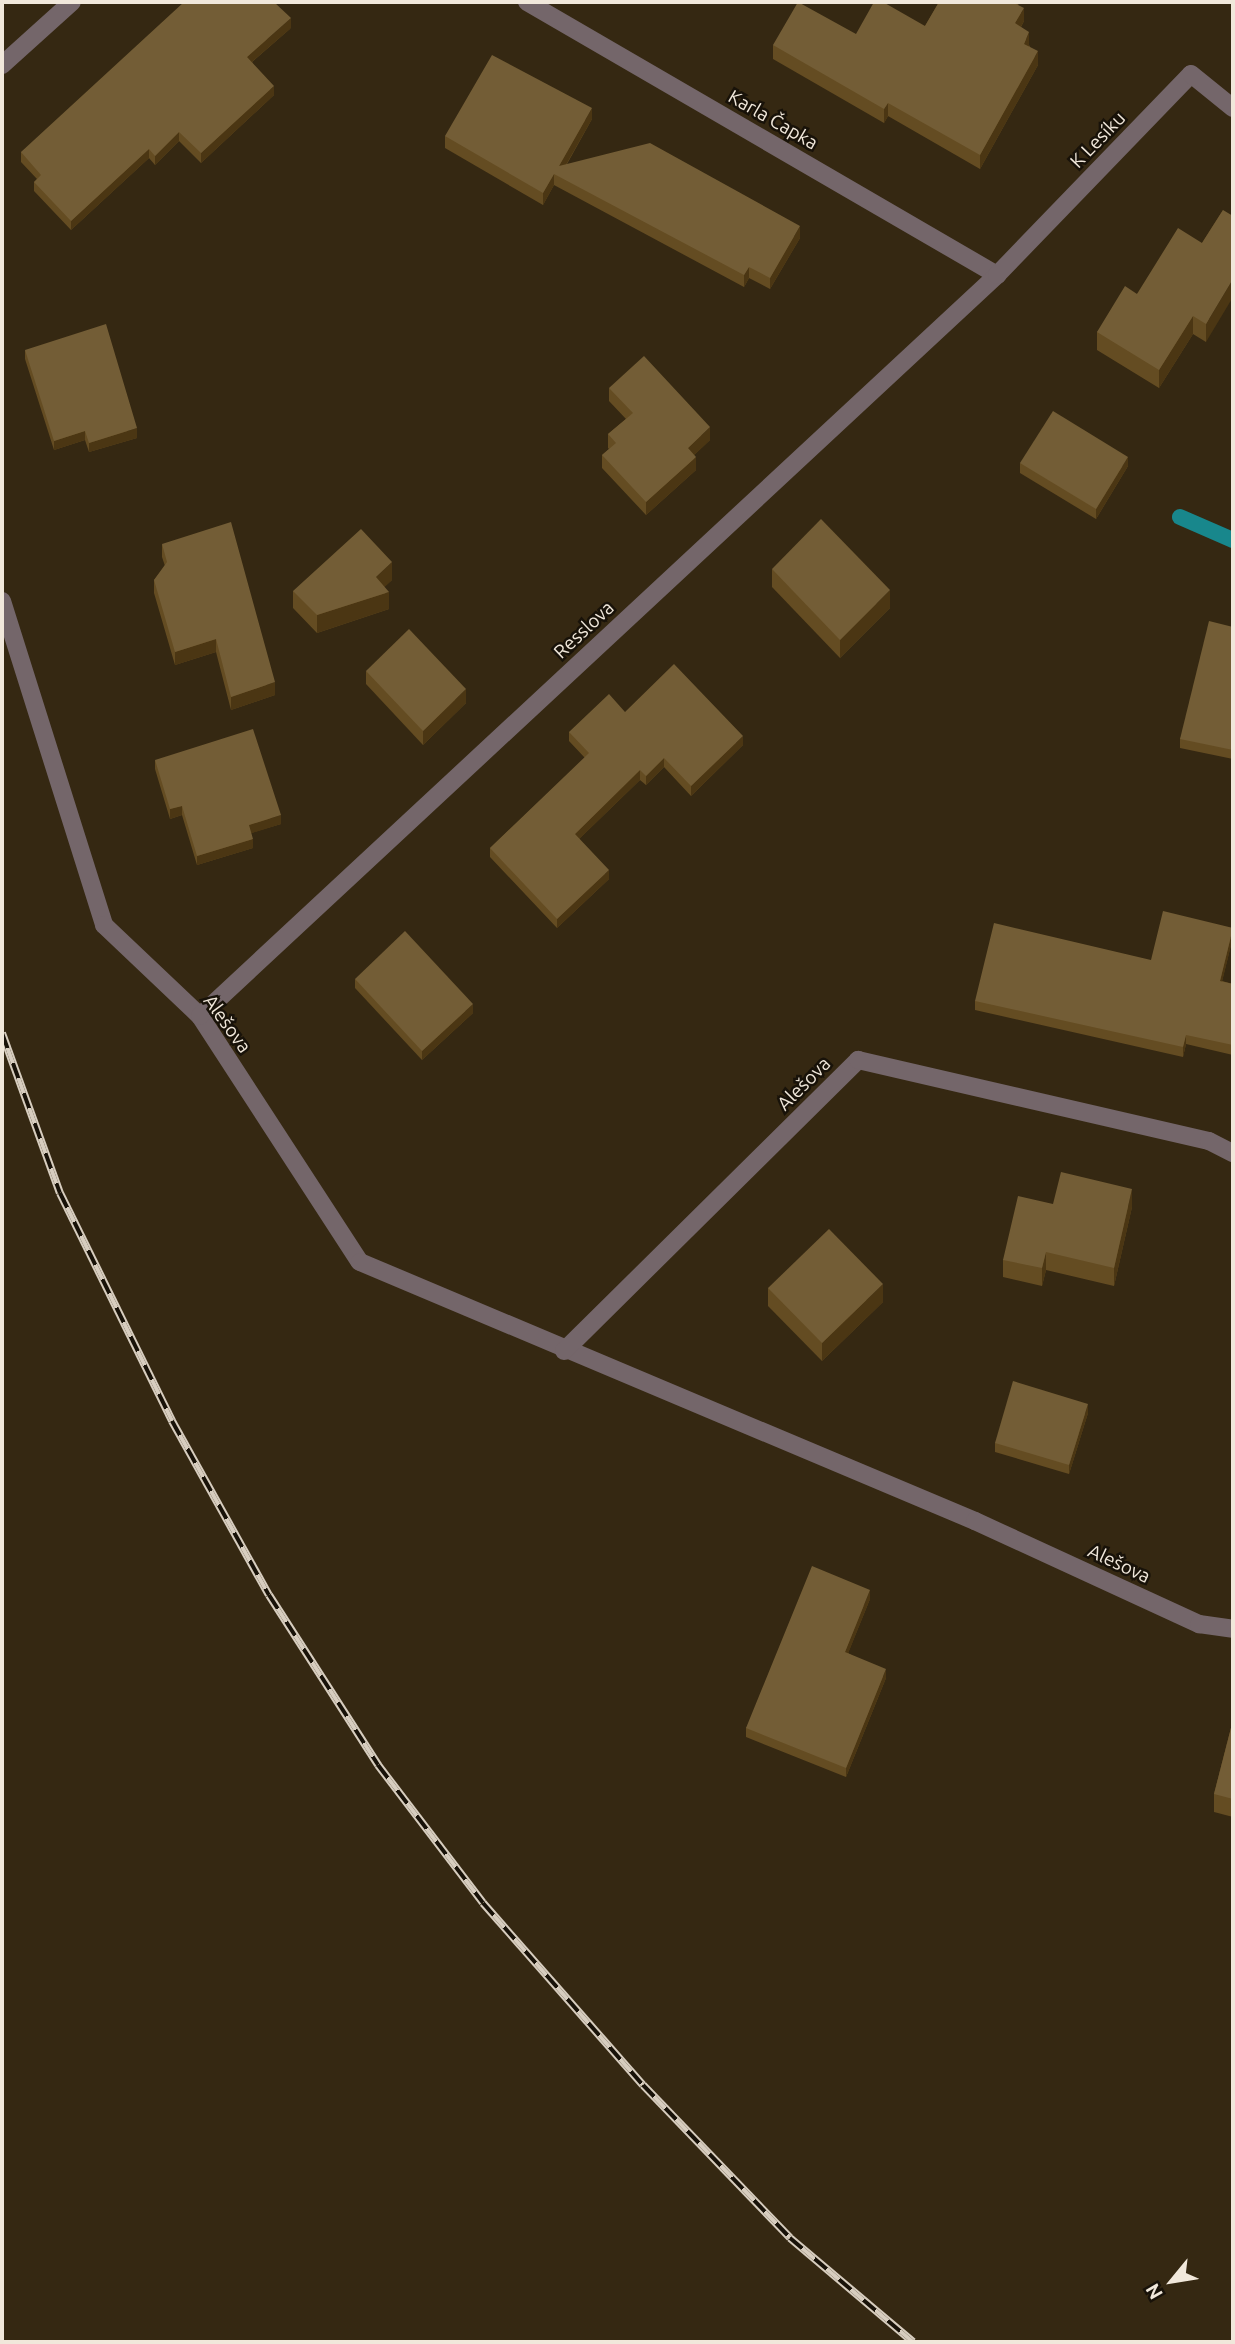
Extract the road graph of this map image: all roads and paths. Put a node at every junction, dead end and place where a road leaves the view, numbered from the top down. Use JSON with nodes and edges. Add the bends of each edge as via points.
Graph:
{"nodes":[{"id":1,"x":72,"y":2,"type":"edge"},
{"id":2,"x":527,"y":2,"type":"edge"},
{"id":3,"x":2,"y":65,"type":"edge"},
{"id":4,"x":1233,"y":108,"type":"edge"},
{"id":5,"x":997,"y":275,"type":"junction"},
{"id":6,"x":2,"y":601,"type":"edge"},
{"id":7,"x":200,"y":1016,"type":"junction"},
{"id":8,"x":1233,"y":1153,"type":"edge"},
{"id":9,"x":564,"y":1351,"type":"junction"},
{"id":10,"x":1233,"y":1629,"type":"edge"}],
"edges":[{"from":1,"to":3,"type":"street"},
{"from":2,"to":5,"type":"street","name":"Karla Čapka"},
{"from":4,"to":5,"type":"street","name":"K Lesíku","via":[[1191,74]]},
{"from":5,"to":7,"type":"street","name":"Resslova"},
{"from":6,"to":7,"type":"street","name":"Alešova","via":[[104,925]]},
{"from":7,"to":9,"type":"street","name":"Alešova","via":[[360,1262]]},
{"from":8,"to":9,"type":"street","name":"Alešova","via":[[1209,1141],[858,1060]]},
{"from":9,"to":10,"type":"street","name":"Alešova","via":[[975,1521],[1199,1624]]}]}
